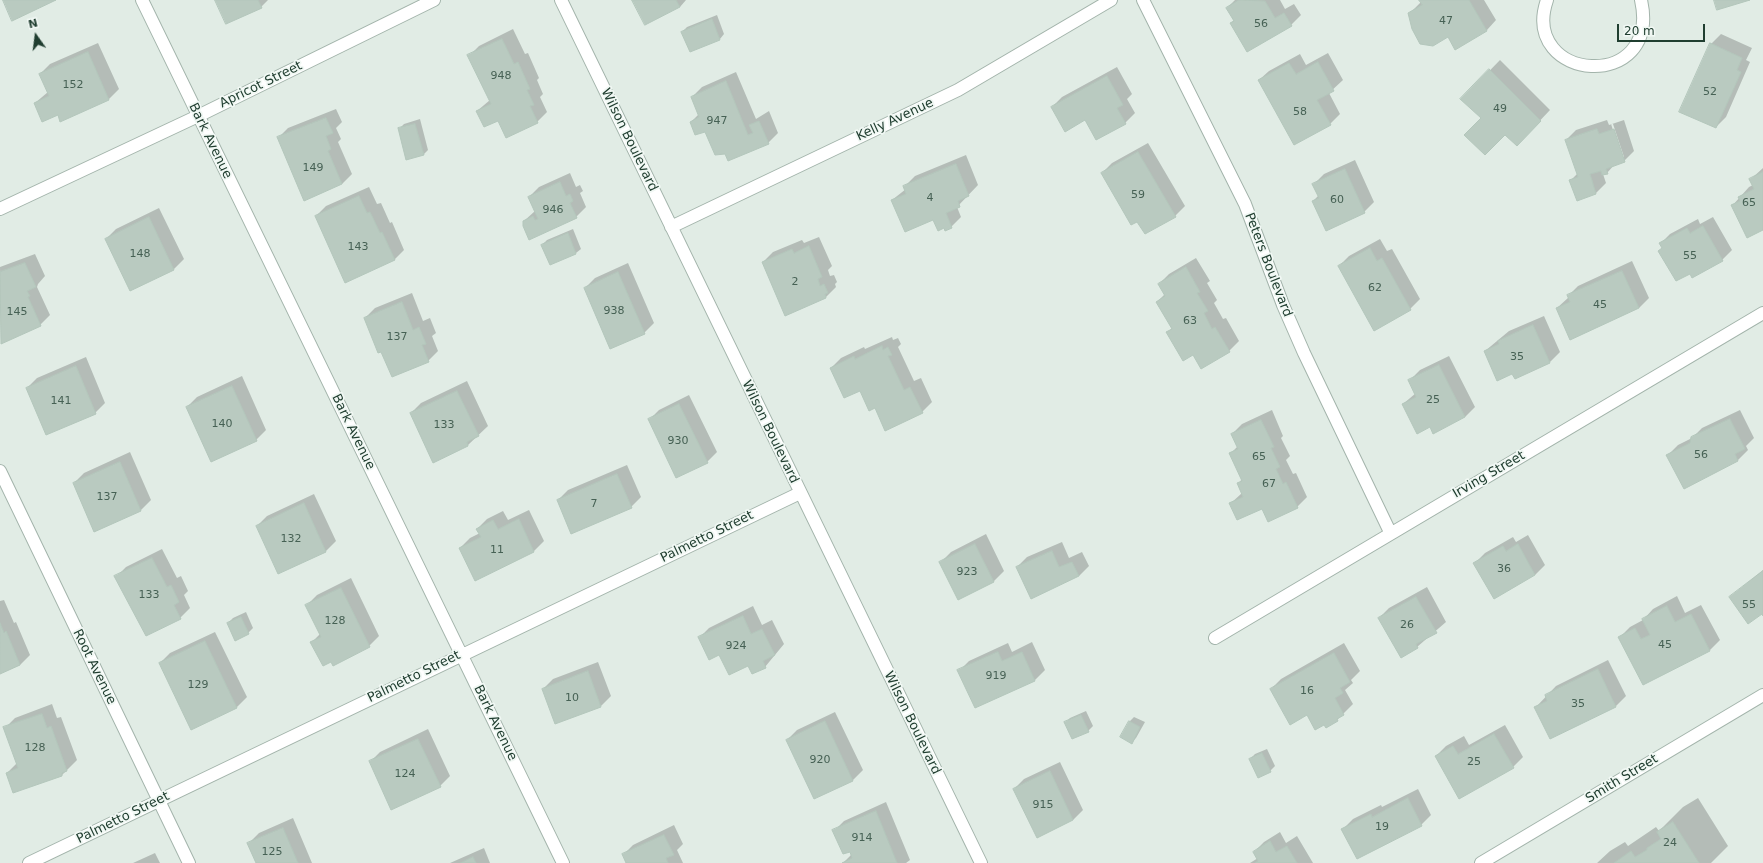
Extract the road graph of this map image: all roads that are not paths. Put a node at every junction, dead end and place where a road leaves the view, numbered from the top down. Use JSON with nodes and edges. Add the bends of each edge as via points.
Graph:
{"nodes":[{"id":1,"x":142,"y":0,"type":"edge"},
{"id":2,"x":434,"y":0,"type":"edge"},
{"id":3,"x":561,"y":0,"type":"edge"},
{"id":4,"x":1112,"y":0,"type":"edge"},
{"id":5,"x":1143,"y":0,"type":"edge"},
{"id":6,"x":1547,"y":0,"type":"edge"},
{"id":7,"x":1641,"y":0,"type":"edge"},
{"id":8,"x":198,"y":116,"type":"junction"},
{"id":9,"x":0,"y":209,"type":"edge"},
{"id":10,"x":671,"y":227,"type":"junction"},
{"id":11,"x":1763,"y":313,"type":"edge"},
{"id":12,"x":0,"y":472,"type":"edge"},
{"id":13,"x":800,"y":493,"type":"junction"},
{"id":14,"x":1390,"y":532,"type":"junction"},
{"id":15,"x":1215,"y":638,"type":"dead end"},
{"id":16,"x":462,"y":654,"type":"junction"},
{"id":17,"x":1763,"y":695,"type":"edge"},
{"id":18,"x":158,"y":801,"type":"junction"},
{"id":19,"x":29,"y":863,"type":"edge"},
{"id":20,"x":189,"y":863,"type":"edge"},
{"id":21,"x":563,"y":863,"type":"edge"},
{"id":22,"x":981,"y":863,"type":"edge"},
{"id":23,"x":1481,"y":863,"type":"edge"}],
"edges":[{"from":1,"to":8,"type":"street","name":"Bark Avenue"},
{"from":2,"to":8,"type":"street","name":"Apricot Street"},
{"from":3,"to":10,"type":"street","name":"Wilson Boulevard"},
{"from":4,"to":10,"type":"street","name":"Kelly Avenue","via":[[958,90]]},
{"from":5,"to":14,"type":"street","name":"Peters Boulevard","via":[[1245,204],[1304,354]]},
{"from":6,"to":7,"type":"street","via":[[1543,10],[1544,27],[1550,43],[1561,56],[1575,64],[1592,68],[1609,66],[1624,58],[1635,46],[1644,20]]},
{"from":8,"to":9,"type":"street","name":"Apricot Street"},
{"from":8,"to":16,"type":"street","name":"Bark Avenue"},
{"from":10,"to":13,"type":"street","name":"Wilson Boulevard"},
{"from":11,"to":14,"type":"street","name":"Irving Street"},
{"from":12,"to":18,"type":"street","name":"Root Avenue"},
{"from":13,"to":16,"type":"street","name":"Palmetto Street"},
{"from":13,"to":22,"type":"street","name":"Wilson Boulevard"},
{"from":14,"to":15,"type":"street","name":"Irving Street"},
{"from":16,"to":18,"type":"street","name":"Palmetto Street"},
{"from":16,"to":21,"type":"street","name":"Bark Avenue"},
{"from":17,"to":23,"type":"street","name":"Smith Street"},
{"from":18,"to":19,"type":"street","name":"Palmetto Street"},
{"from":18,"to":20,"type":"street","name":"Root Avenue"}]}
